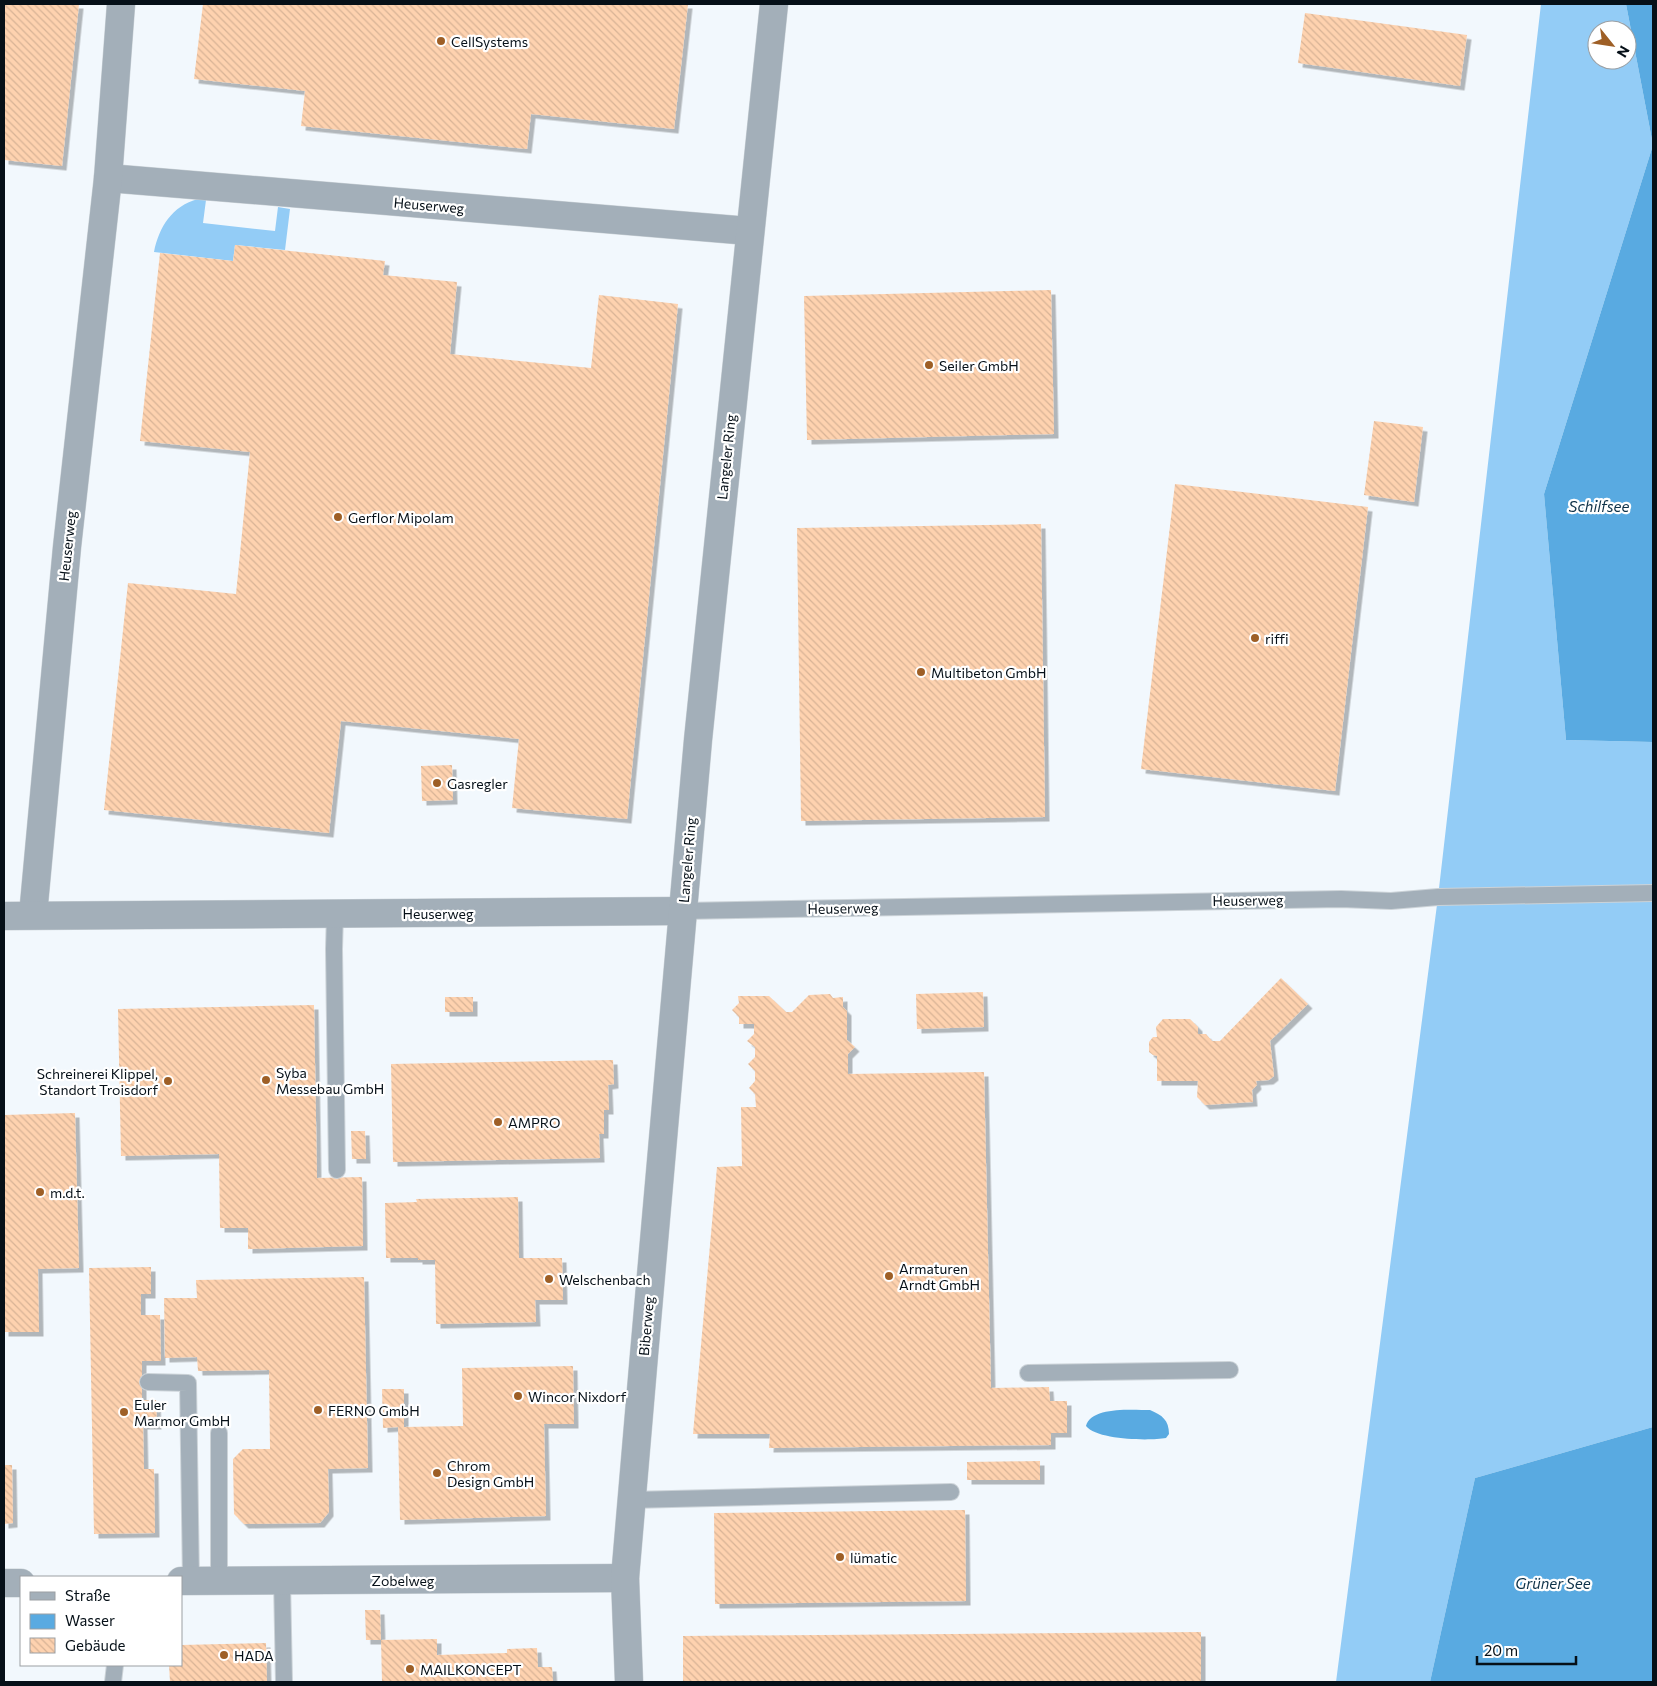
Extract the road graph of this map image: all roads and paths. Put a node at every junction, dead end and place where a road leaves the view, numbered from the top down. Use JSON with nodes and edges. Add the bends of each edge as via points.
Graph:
{"nodes":[{"id":1,"x":121,"y":4,"type":"edge"},
{"id":2,"x":774,"y":4,"type":"edge"},
{"id":3,"x":108,"y":178,"type":"junction"},
{"id":4,"x":749,"y":231,"type":"junction"},
{"id":5,"x":1653,"y":892,"type":"edge"},
{"id":6,"x":682,"y":911,"type":"junction"},
{"id":7,"x":335,"y":913,"type":"junction"},
{"id":8,"x":33,"y":915,"type":"junction"},
{"id":9,"x":4,"y":916,"type":"edge"},
{"id":10,"x":337,"y":1170,"type":"dead end"},
{"id":11,"x":1230,"y":1370,"type":"dead end"},
{"id":12,"x":1028,"y":1373,"type":"dead end"},
{"id":13,"x":148,"y":1382,"type":"dead end"},
{"id":14,"x":219,"y":1433,"type":"dead end"},
{"id":15,"x":952,"y":1492,"type":"dead end"},
{"id":16,"x":631,"y":1500,"type":"junction"},
{"id":17,"x":625,"y":1578,"type":"junction"},
{"id":18,"x":282,"y":1580,"type":"junction"},
{"id":19,"x":186,"y":1581,"type":"edge"},
{"id":20,"x":219,"y":1581,"type":"junction"},
{"id":21,"x":4,"y":1583,"type":"edge"},
{"id":22,"x":20,"y":1583,"type":"edge"},
{"id":23,"x":115,"y":1666,"type":"edge"},
{"id":24,"x":113,"y":1682,"type":"edge"},
{"id":25,"x":284,"y":1682,"type":"edge"},
{"id":26,"x":630,"y":1682,"type":"edge"}],
"edges":[{"from":1,"to":3,"type":"street","name":"Heuserweg"},
{"from":2,"to":4,"type":"street","name":"Langeler Ring"},
{"from":3,"to":4,"type":"street","name":"Heuserweg"},
{"from":3,"to":8,"type":"street","name":"Heuserweg","via":[[67,547]]},
{"from":4,"to":6,"type":"street","name":"Langeler Ring"},
{"from":5,"to":6,"type":"lane","name":"Heuserweg","via":[[1390,901],[1321,899]]},
{"from":6,"to":7,"type":"street","name":"Heuserweg"},
{"from":6,"to":16,"type":"street","name":"Biberweg"},
{"from":7,"to":8,"type":"street","name":"Heuserweg"},
{"from":7,"to":10,"type":"lane"},
{"from":8,"to":9,"type":"street","name":"Heuserweg"},
{"from":11,"to":12,"type":"lane"},
{"from":13,"to":19,"type":"lane","via":[[188,1383]]},
{"from":14,"to":20,"type":"lane"},
{"from":15,"to":16,"type":"lane"},
{"from":16,"to":17,"type":"street","name":"Biberweg"},
{"from":17,"to":18,"type":"street","name":"Zobelweg"},
{"from":17,"to":26,"type":"street","name":"Biberweg"},
{"from":18,"to":20,"type":"street","name":"Zobelweg"},
{"from":18,"to":25,"type":"lane"},
{"from":19,"to":20,"type":"street","name":"Zobelweg"},
{"from":21,"to":22,"type":"street"},
{"from":23,"to":24,"type":"lane"}]}
